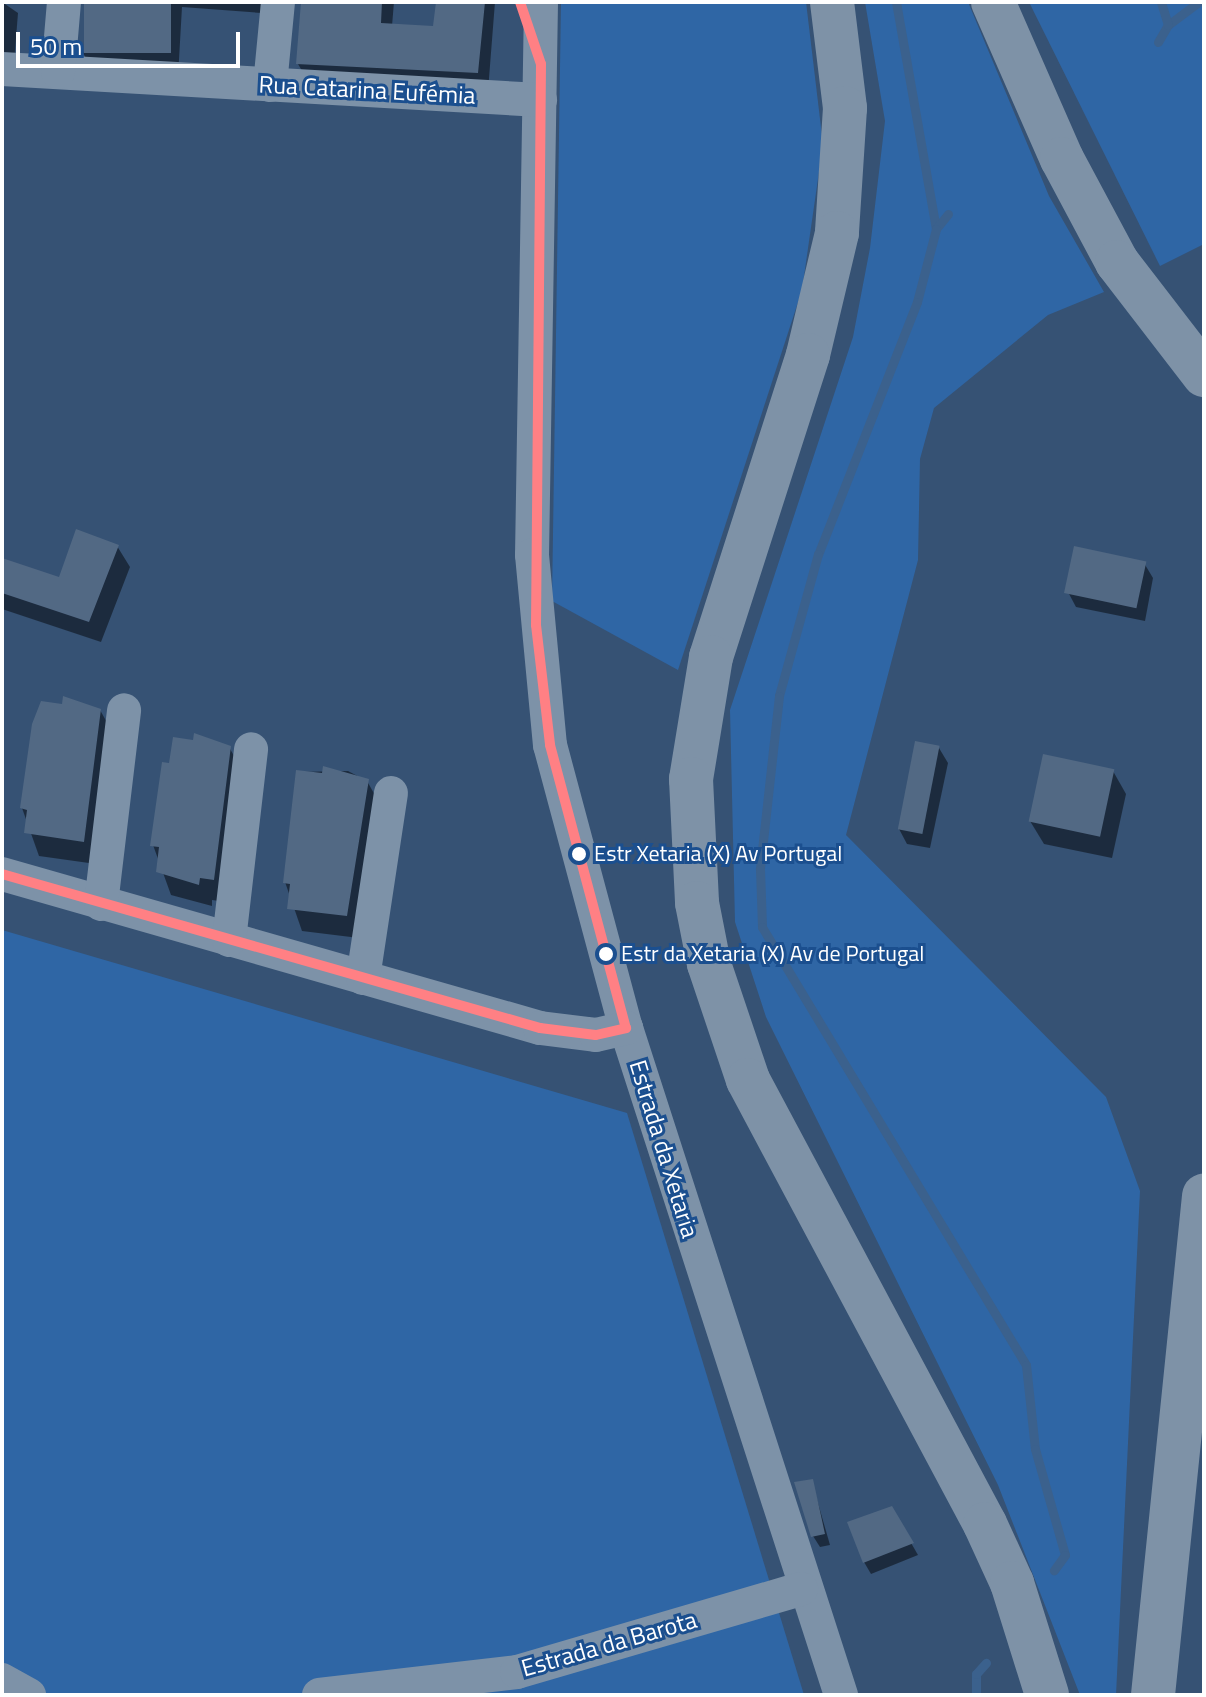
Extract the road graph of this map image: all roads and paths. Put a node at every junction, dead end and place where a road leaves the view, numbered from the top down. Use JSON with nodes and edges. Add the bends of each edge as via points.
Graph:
{"nodes":[{"id":1,"x":64,"y":2,"type":"edge"},
{"id":2,"x":278,"y":2,"type":"edge"},
{"id":3,"x":520,"y":2,"type":"edge"},
{"id":4,"x":541,"y":2,"type":"edge"},
{"id":5,"x":832,"y":2,"type":"edge"},
{"id":6,"x":993,"y":2,"type":"edge"},
{"id":7,"x":541,"y":64,"type":"junction"},
{"id":8,"x":2,"y":69,"type":"edge"},
{"id":9,"x":58,"y":72,"type":"junction"},
{"id":10,"x":270,"y":85,"type":"junction"},
{"id":11,"x":540,"y":100,"type":"junction"},
{"id":12,"x":1204,"y":375,"type":"edge"},
{"id":13,"x":124,"y":710,"type":"dead end"},
{"id":14,"x":251,"y":749,"type":"dead end"},
{"id":15,"x":391,"y":793,"type":"dead end"},
{"id":16,"x":2,"y":874,"type":"edge"},
{"id":17,"x":101,"y":904,"type":"junction"},
{"id":18,"x":229,"y":940,"type":"junction"},
{"id":19,"x":363,"y":978,"type":"junction"},
{"id":20,"x":626,"y":1028,"type":"junction"},
{"id":21,"x":1204,"y":1196,"type":"edge"},
{"id":22,"x":801,"y":1589,"type":"junction"},
{"id":23,"x":2,"y":1680,"type":"edge"},
{"id":24,"x":29,"y":1695,"type":"edge"},
{"id":25,"x":319,"y":1695,"type":"edge"},
{"id":26,"x":841,"y":1695,"type":"edge"},
{"id":27,"x":1047,"y":1695,"type":"edge"},
{"id":28,"x":1153,"y":1695,"type":"edge"}],
"edges":[{"from":1,"to":9,"type":"street"},
{"from":2,"to":10,"type":"street"},
{"from":3,"to":7,"type":"street","name":"Estrada da Xetaria"},
{"from":4,"to":7,"type":"street","name":"Estrada da Xetaria"},
{"from":5,"to":27,"type":"highway","via":[[845,108],[837,233],[808,355],[711,657],[691,779],[697,903],[709,964],[748,1080],[985,1524]]},
{"from":6,"to":12,"type":"highway","via":[[1062,159],[1117,262]]},
{"from":7,"to":11,"type":"street","name":"Estrada da Xetaria"},
{"from":8,"to":9,"type":"street","name":"Rua Catarina Eufémia"},
{"from":9,"to":10,"type":"street","name":"Rua Catarina Eufémia"},
{"from":10,"to":11,"type":"street","name":"Rua Catarina Eufémia"},
{"from":11,"to":20,"type":"street","name":"Estrada da Xetaria","via":[[536,625],[550,745]]},
{"from":13,"to":17,"type":"street"},
{"from":14,"to":18,"type":"street"},
{"from":15,"to":19,"type":"street"},
{"from":16,"to":17,"type":"street"},
{"from":17,"to":18,"type":"street"},
{"from":18,"to":19,"type":"street"},
{"from":19,"to":20,"type":"street","via":[[540,1028],[596,1035]]},
{"from":20,"to":22,"type":"street","name":"Estrada da Xetaria"},
{"from":21,"to":28,"type":"highway"},
{"from":22,"to":25,"type":"street","name":"Estrada da Barota","via":[[517,1672]]},
{"from":22,"to":26,"type":"street","name":"Estrada da Xetaria"},
{"from":23,"to":24,"type":"street"}]}
